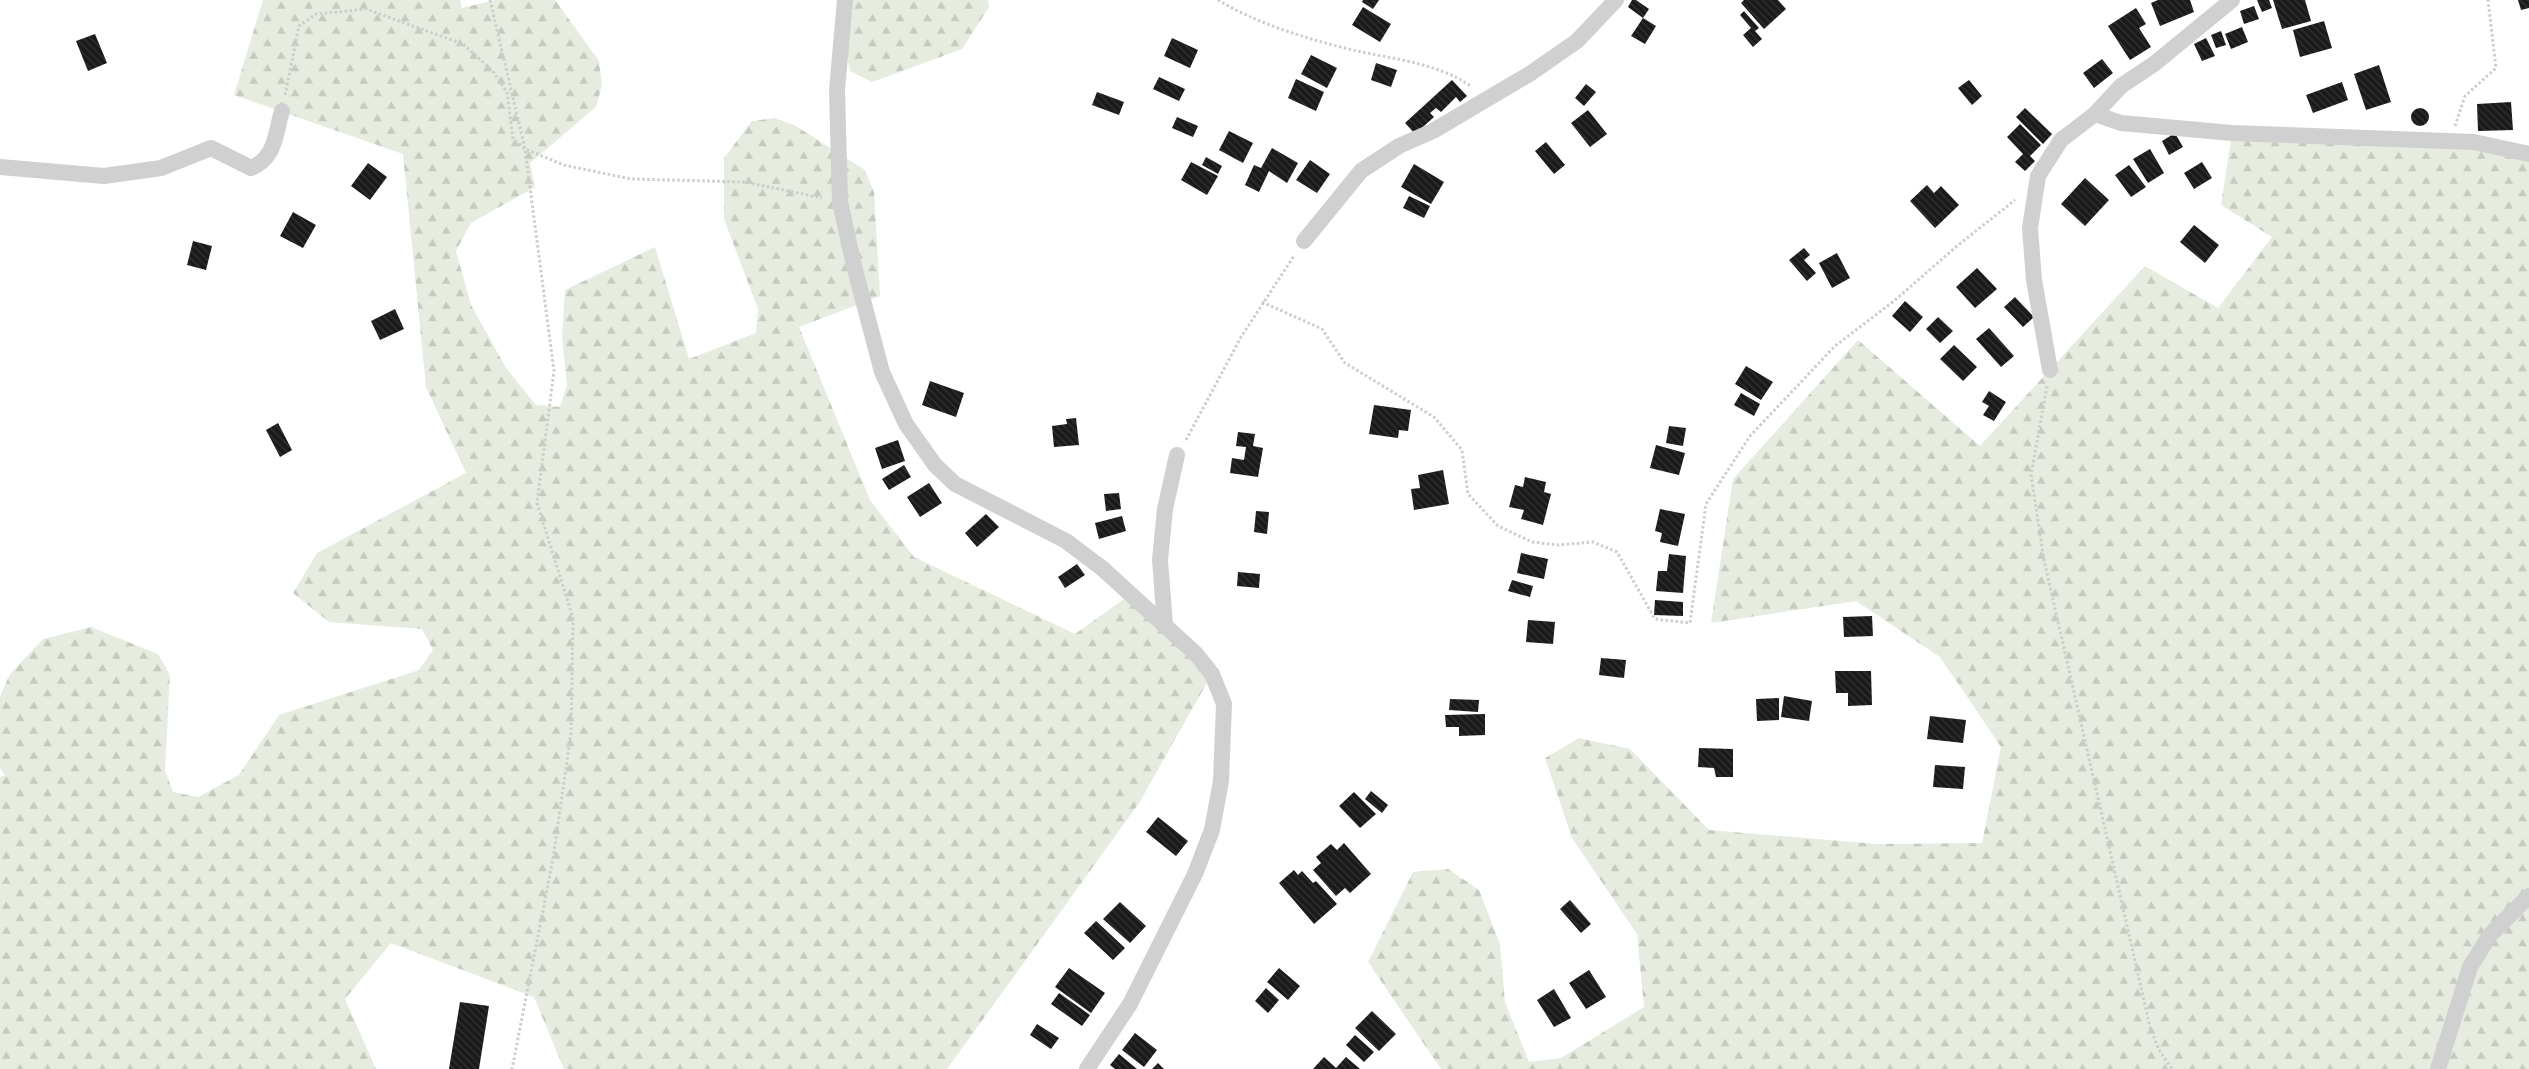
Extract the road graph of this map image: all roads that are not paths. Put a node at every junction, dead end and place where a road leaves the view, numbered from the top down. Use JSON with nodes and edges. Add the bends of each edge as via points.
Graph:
{"nodes":[{"id":1,"x":845,"y":0,"type":"edge"},
{"id":2,"x":1616,"y":0,"type":"edge"},
{"id":3,"x":2232,"y":0,"type":"edge"},
{"id":4,"x":282,"y":110,"type":"road end"},
{"id":5,"x":2095,"y":114,"type":"junction"},
{"id":6,"x":2529,"y":154,"type":"edge"},
{"id":7,"x":0,"y":167,"type":"edge"},
{"id":8,"x":1304,"y":241,"type":"road end"},
{"id":9,"x":2050,"y":370,"type":"road end"},
{"id":10,"x":1177,"y":455,"type":"road end"},
{"id":11,"x":1165,"y":624,"type":"junction"},
{"id":12,"x":2529,"y":896,"type":"edge"},
{"id":13,"x":1087,"y":1069,"type":"edge"},
{"id":14,"x":2438,"y":1069,"type":"edge"}],
"edges":[{"from":1,"to":11,"type":"street","via":[[837,90],[840,202],[882,372],[906,424],[935,465],[955,484],[1066,541]]},
{"from":2,"to":8,"type":"street","via":[[1577,41],[1532,73],[1361,171]]},
{"from":3,"to":5,"type":"street","via":[[2154,64],[2121,86]]},
{"from":4,"to":7,"type":"street","via":[[269,157],[251,168],[211,148],[161,168],[104,176]]},
{"from":5,"to":6,"type":"street","via":[[2120,123],[2232,133],[2474,142]]},
{"from":5,"to":9,"type":"street","via":[[2061,140],[2038,176],[2030,228],[2034,280]]},
{"from":10,"to":11,"type":"street","via":[[1165,509],[1160,560]]},
{"from":11,"to":13,"type":"street","via":[[1212,674],[1224,704],[1220,781],[1212,830],[1196,874],[1130,1004]]},
{"from":12,"to":14,"type":"street","via":[[2490,935],[2470,967]]}]}
